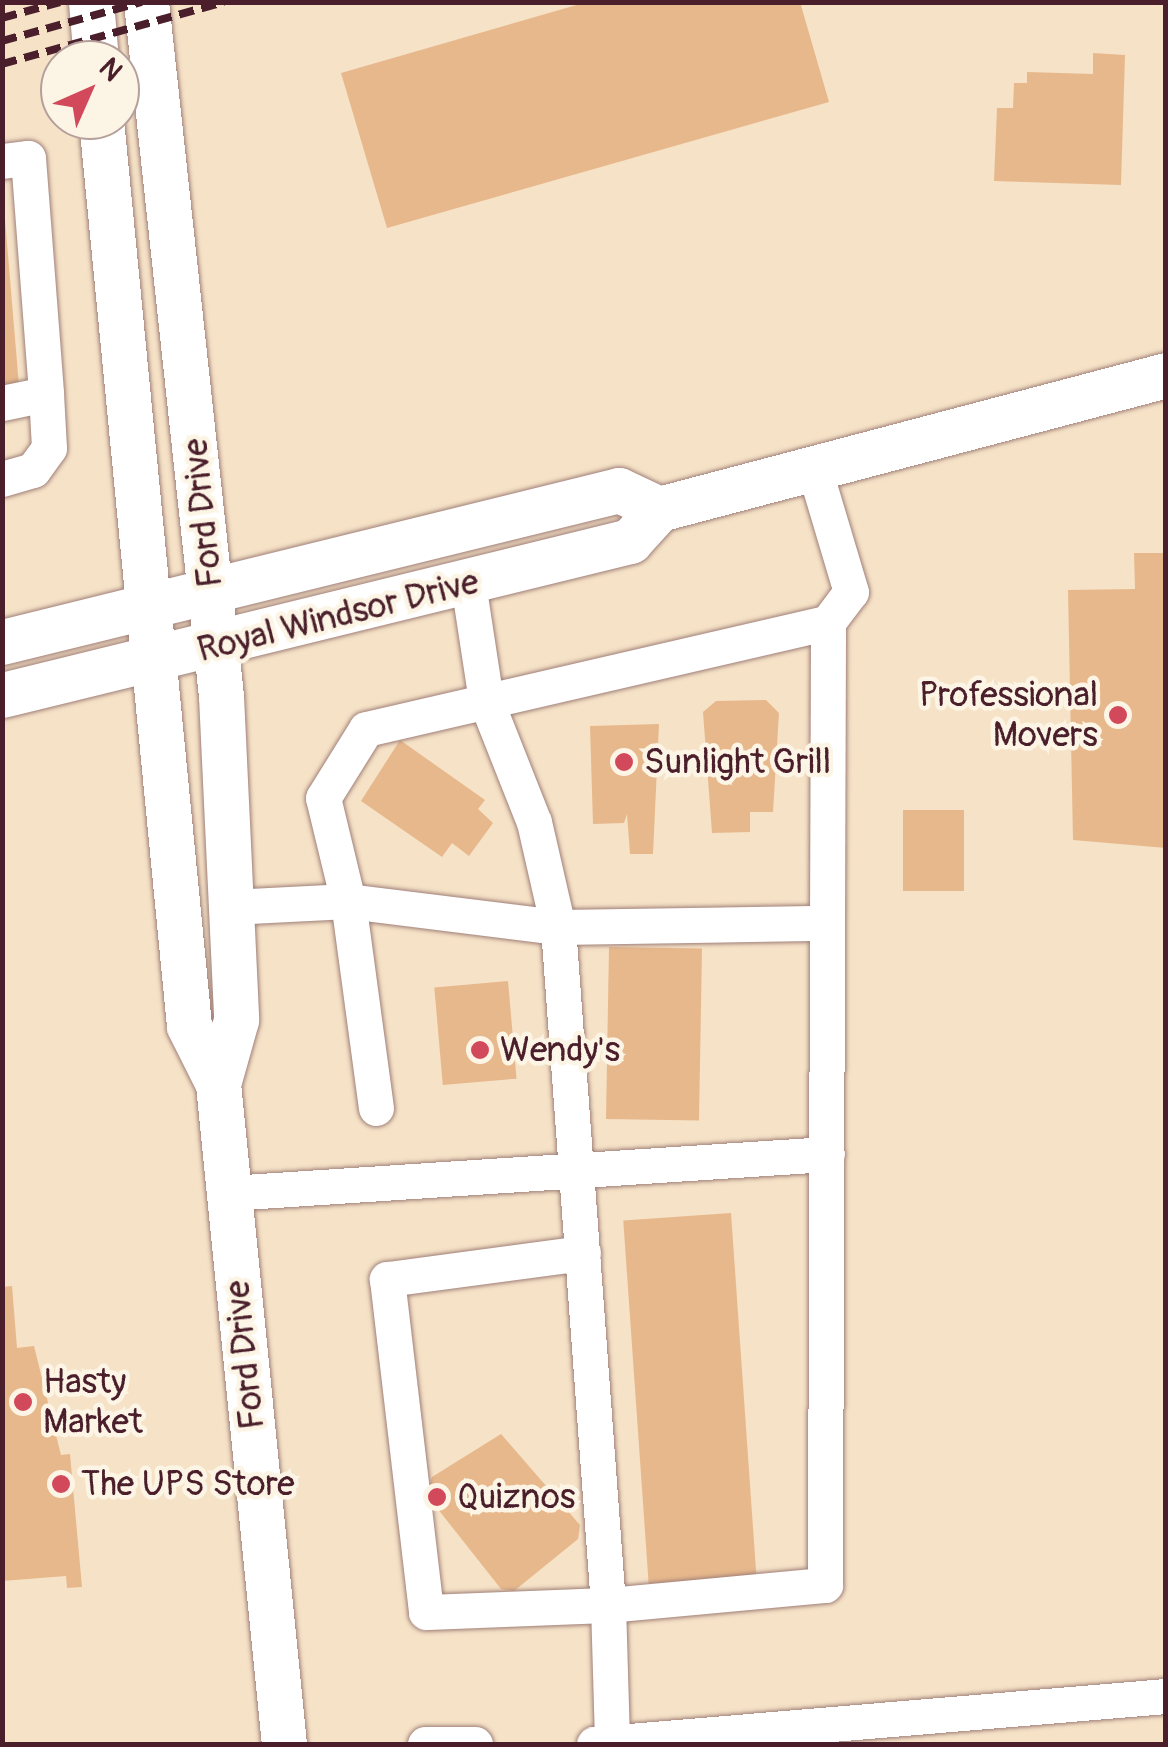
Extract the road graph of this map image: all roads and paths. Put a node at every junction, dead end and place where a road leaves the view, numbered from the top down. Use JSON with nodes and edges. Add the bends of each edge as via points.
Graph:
{"nodes":[{"id":1,"x":91,"y":2,"type":"edge"},
{"id":2,"x":146,"y":2,"type":"edge"},
{"id":3,"x":94,"y":40,"type":"edge"},
{"id":4,"x":104,"y":140,"type":"edge"},
{"id":5,"x":2,"y":161,"type":"edge"},
{"id":6,"x":1166,"y":375,"type":"edge"},
{"id":7,"x":46,"y":394,"type":"junction"},
{"id":8,"x":2,"y":404,"type":"edge"},
{"id":9,"x":814,"y":468,"type":"junction"},
{"id":10,"x":2,"y":478,"type":"edge"},
{"id":11,"x":660,"y":509,"type":"junction"},
{"id":12,"x":468,"y":583,"type":"junction"},
{"id":13,"x":212,"y":588,"type":"junction"},
{"id":14,"x":150,"y":600,"type":"junction"},
{"id":15,"x":828,"y":622,"type":"junction"},
{"id":16,"x":2,"y":642,"type":"edge"},
{"id":17,"x":216,"y":648,"type":"junction"},
{"id":18,"x":153,"y":664,"type":"junction"},
{"id":19,"x":2,"y":694,"type":"edge"},
{"id":20,"x":486,"y":701,"type":"junction"},
{"id":21,"x":348,"y":901,"type":"junction"},
{"id":22,"x":230,"y":907,"type":"junction"},
{"id":23,"x":828,"y":923,"type":"junction"},
{"id":24,"x":558,"y":927,"type":"junction"},
{"id":25,"x":218,"y":1084,"type":"junction"},
{"id":26,"x":376,"y":1108,"type":"dead end"},
{"id":27,"x":826,"y":1154,"type":"junction"},
{"id":28,"x":576,"y":1168,"type":"junction"},
{"id":29,"x":229,"y":1193,"type":"junction"},
{"id":30,"x":583,"y":1253,"type":"junction"},
{"id":31,"x":608,"y":1605,"type":"junction"},
{"id":32,"x":1166,"y":1696,"type":"edge"},
{"id":33,"x":284,"y":1744,"type":"edge"},
{"id":34,"x":424,"y":1744,"type":"edge"},
{"id":35,"x":475,"y":1744,"type":"edge"},
{"id":36,"x":603,"y":1744,"type":"edge"}],
"edges":[{"from":1,"to":3,"type":"main road"},
{"from":2,"to":13,"type":"main road","name":"Ford Drive"},
{"from":4,"to":14,"type":"main road","name":"Ford Drive"},
{"from":5,"to":7,"type":"street","via":[[28,158]]},
{"from":6,"to":9,"type":"main road","name":"Royal Windsor Drive"},
{"from":7,"to":8,"type":"street"},
{"from":7,"to":10,"type":"street","via":[[43,462]]},
{"from":9,"to":11,"type":"main road","name":"Royal Windsor Drive"},
{"from":9,"to":15,"type":"street","via":[[852,592]]},
{"from":11,"to":12,"type":"main road","name":"Royal Windsor Drive","via":[[630,541]]},
{"from":11,"to":13,"type":"main road","name":"Royal Windsor Drive","via":[[619,490]]},
{"from":12,"to":17,"type":"main road","name":"Royal Windsor Drive"},
{"from":12,"to":20,"type":"street"},
{"from":13,"to":14,"type":"main road","name":"Royal Windsor Drive"},
{"from":13,"to":17,"type":"main road","name":"Ford Drive"},
{"from":14,"to":16,"type":"main road","name":"Royal Windsor Drive"},
{"from":14,"to":18,"type":"main road","name":"Ford Drive"},
{"from":15,"to":20,"type":"street"},
{"from":15,"to":23,"type":"street"},
{"from":17,"to":18,"type":"main road","name":"Royal Windsor Drive"},
{"from":17,"to":22,"type":"main road","name":"Ford Drive"},
{"from":18,"to":19,"type":"main road","name":"Royal Windsor Drive"},
{"from":18,"to":25,"type":"main road","name":"Ford Drive","via":[[189,1026]]},
{"from":20,"to":21,"type":"street","via":[[366,729],[323,798]]},
{"from":20,"to":24,"type":"street","via":[[534,822]]},
{"from":21,"to":22,"type":"street"},
{"from":21,"to":24,"type":"street"},
{"from":21,"to":26,"type":"street"},
{"from":22,"to":25,"type":"main road","name":"Ford Drive","via":[[236,1020]]},
{"from":23,"to":24,"type":"street"},
{"from":23,"to":27,"type":"street"},
{"from":24,"to":28,"type":"street"},
{"from":25,"to":29,"type":"main road","name":"Ford Drive"},
{"from":27,"to":28,"type":"street"},
{"from":27,"to":31,"type":"street","via":[[825,1584]]},
{"from":28,"to":29,"type":"street"},
{"from":28,"to":30,"type":"street"},
{"from":29,"to":33,"type":"main road","name":"Ford Drive"},
{"from":30,"to":31,"type":"street"},
{"from":30,"to":31,"type":"street","via":[[387,1279],[426,1612]]},
{"from":31,"to":36,"type":"street"},
{"from":32,"to":36,"type":"street"},
{"from":34,"to":35,"type":"street"}]}
